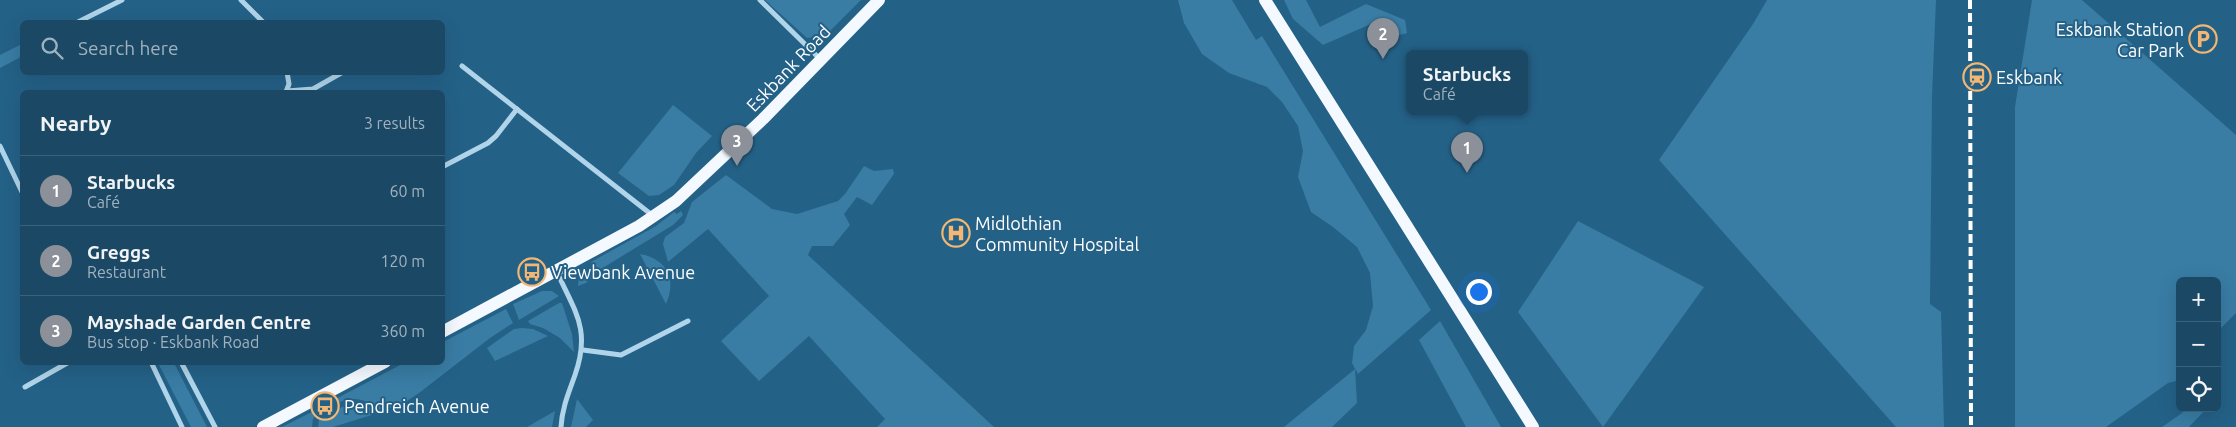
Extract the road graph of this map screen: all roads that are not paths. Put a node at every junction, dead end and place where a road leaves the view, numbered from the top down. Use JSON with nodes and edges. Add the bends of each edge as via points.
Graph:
{"nodes":[{"id":1,"x":122,"y":0,"type":"edge"},
{"id":2,"x":240,"y":0,"type":"edge"},
{"id":3,"x":760,"y":0,"type":"edge"},
{"id":4,"x":879,"y":0,"type":"edge"},
{"id":5,"x":1265,"y":0,"type":"edge"},
{"id":6,"x":82,"y":20,"type":"edge"},
{"id":7,"x":261,"y":20,"type":"edge"},
{"id":8,"x":820,"y":60,"type":"junction"},
{"id":9,"x":462,"y":66,"type":"dead end"},
{"id":10,"x":288,"y":75,"type":"edge"},
{"id":11,"x":338,"y":75,"type":"edge"},
{"id":12,"x":287,"y":90,"type":"edge"},
{"id":13,"x":303,"y":90,"type":"edge"},
{"id":14,"x":517,"y":109,"type":"junction"},
{"id":15,"x":0,"y":146,"type":"edge"},
{"id":16,"x":445,"y":165,"type":"edge"},
{"id":17,"x":20,"y":188,"type":"edge"},
{"id":18,"x":654,"y":217,"type":"junction"},
{"id":19,"x":557,"y":272,"type":"junction"},
{"id":20,"x":688,"y":320,"type":"dead end"},
{"id":21,"x":445,"y":330,"type":"edge"},
{"id":22,"x":583,"y":350,"type":"junction"},
{"id":23,"x":65,"y":365,"type":"edge"},
{"id":24,"x":152,"y":365,"type":"edge"},
{"id":25,"x":183,"y":365,"type":"edge"},
{"id":26,"x":379,"y":365,"type":"edge"},
{"id":27,"x":25,"y":387,"type":"dead end"},
{"id":28,"x":182,"y":427,"type":"edge"},
{"id":29,"x":215,"y":427,"type":"edge"},
{"id":30,"x":263,"y":427,"type":"edge"},
{"id":31,"x":561,"y":427,"type":"edge"},
{"id":32,"x":1533,"y":427,"type":"edge"}],
"edges":[{"from":1,"to":6,"type":"street"},
{"from":2,"to":7,"type":"street"},
{"from":3,"to":8,"type":"street"},
{"from":4,"to":8,"type":"main road","name":"Eskbank Road"},
{"from":5,"to":32,"type":"main road"},
{"from":8,"to":18,"type":"main road","name":"Eskbank Road","via":[[763,119]]},
{"from":9,"to":14,"type":"street"},
{"from":10,"to":12,"type":"street"},
{"from":11,"to":13,"type":"street","via":[[312,89]]},
{"from":14,"to":16,"type":"street","via":[[488,143]]},
{"from":14,"to":18,"type":"street"},
{"from":15,"to":17,"type":"street"},
{"from":18,"to":19,"type":"main road","name":"Eskbank Road"},
{"from":19,"to":21,"type":"main road","name":"Eskbank Road"},
{"from":19,"to":22,"type":"street","via":[[580,323]]},
{"from":20,"to":22,"type":"street","via":[[621,354]]},
{"from":22,"to":31,"type":"street","via":[[564,404]]},
{"from":23,"to":27,"type":"street"},
{"from":24,"to":28,"type":"street"},
{"from":25,"to":29,"type":"street"},
{"from":26,"to":30,"type":"main road"}]}
